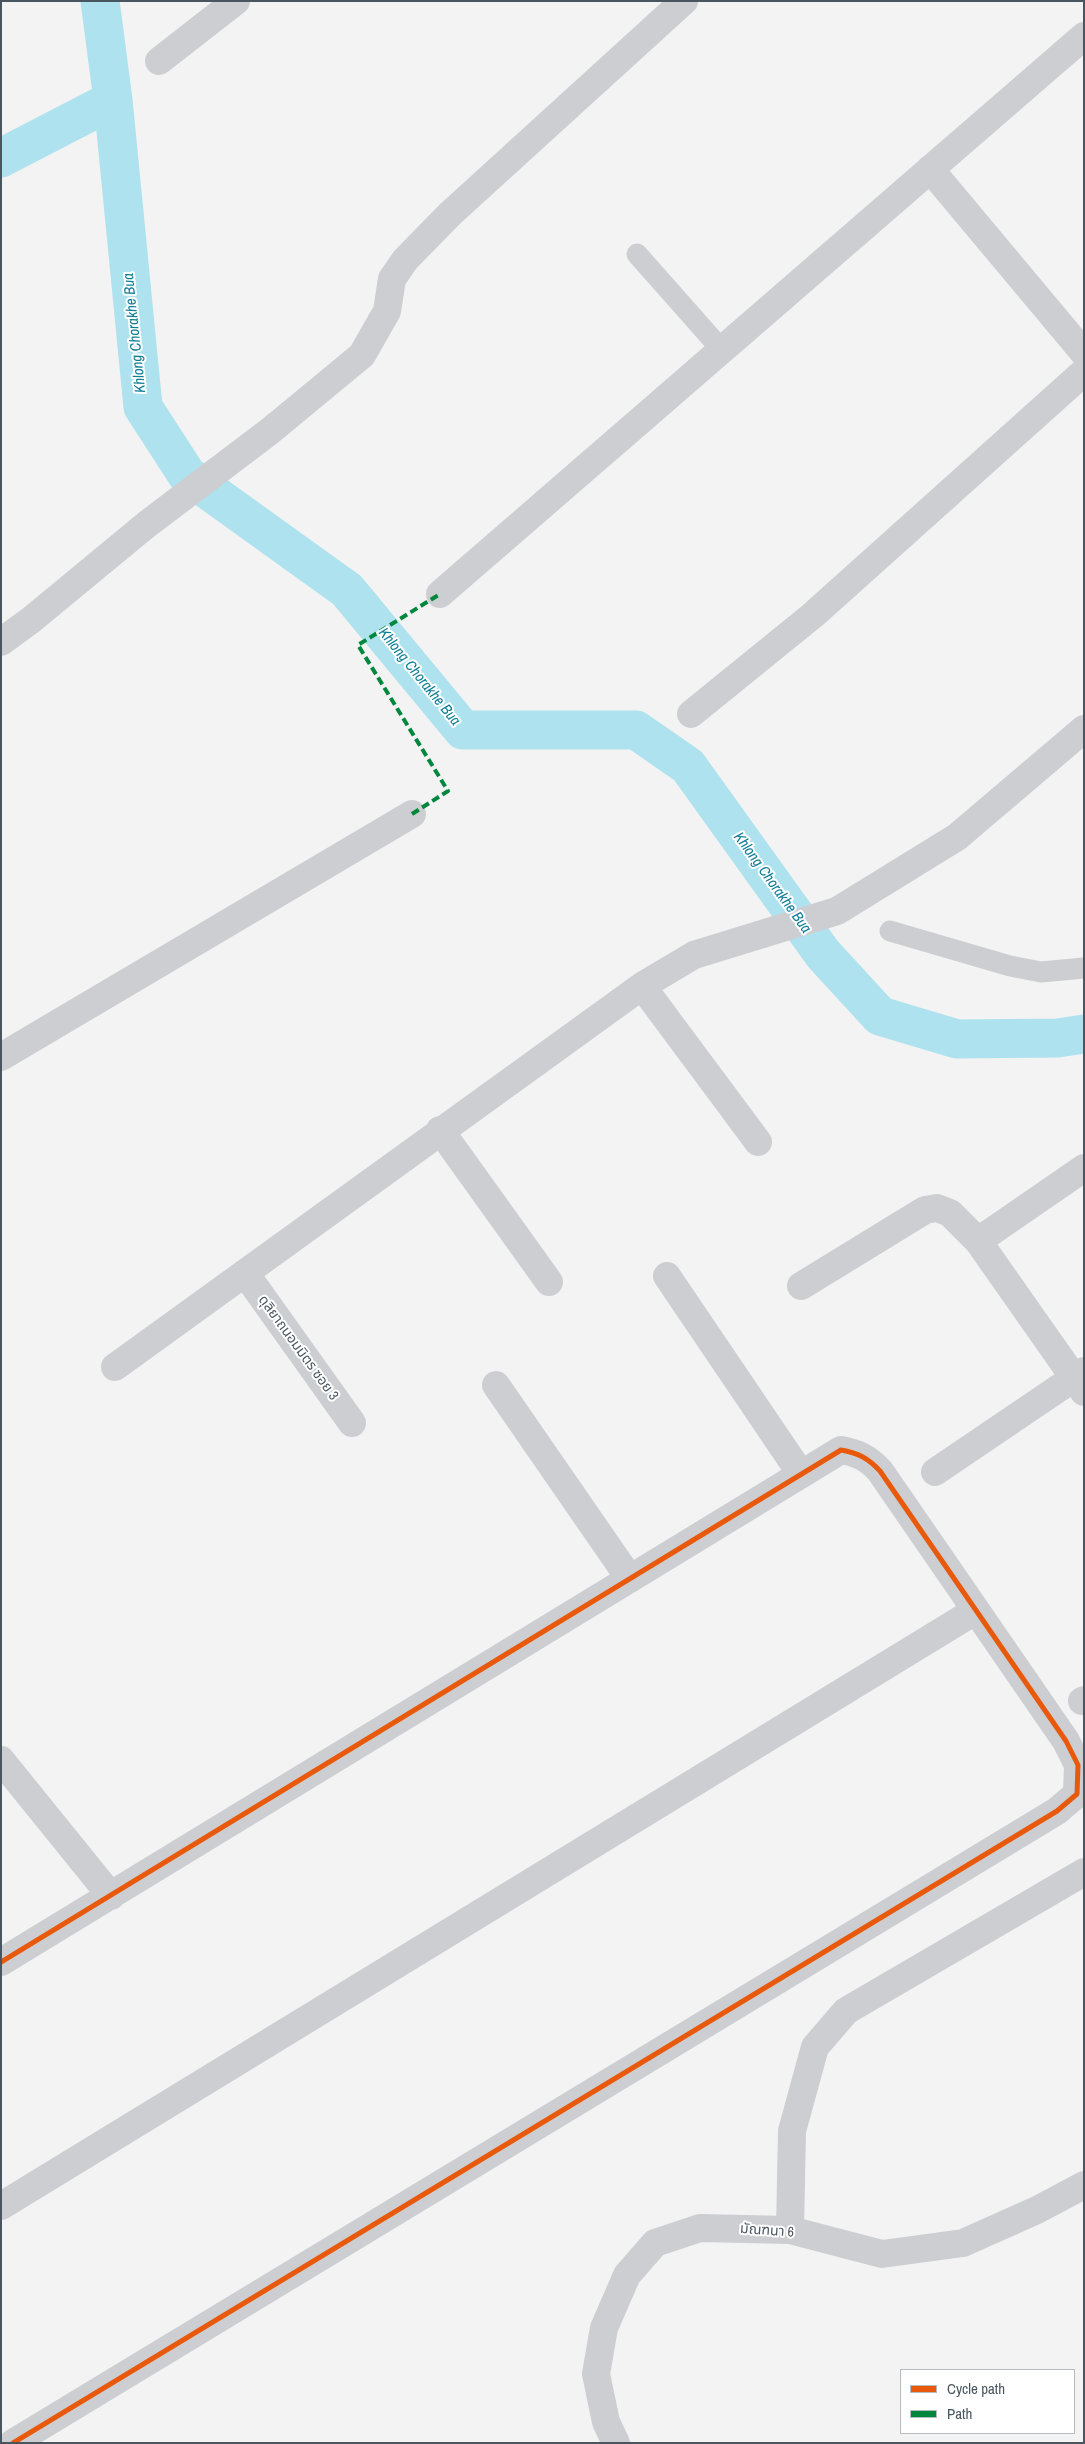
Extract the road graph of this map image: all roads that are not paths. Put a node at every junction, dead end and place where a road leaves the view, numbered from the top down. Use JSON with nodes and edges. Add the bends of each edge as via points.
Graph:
{"nodes":[{"id":1,"x":236,"y":1,"type":"edge"},
{"id":2,"x":684,"y":1,"type":"edge"},
{"id":3,"x":1084,"y":36,"type":"edge"},
{"id":4,"x":159,"y":61,"type":"dead end"},
{"id":5,"x":930,"y":169,"type":"junction"},
{"id":6,"x":637,"y":254,"type":"dead end"},
{"id":7,"x":720,"y":350,"type":"junction"},
{"id":8,"x":1084,"y":353,"type":"edge"},
{"id":9,"x":1084,"y":372,"type":"edge"},
{"id":10,"x":440,"y":594,"type":"dead end"},
{"id":11,"x":1,"y":642,"type":"edge"},
{"id":12,"x":691,"y":714,"type":"dead end"},
{"id":13,"x":1084,"y":730,"type":"edge"},
{"id":14,"x":412,"y":814,"type":"dead end"},
{"id":15,"x":890,"y":931,"type":"dead end"},
{"id":16,"x":1084,"y":968,"type":"edge"},
{"id":17,"x":642,"y":986,"type":"junction"},
{"id":18,"x":1,"y":1057,"type":"edge"},
{"id":19,"x":440,"y":1130,"type":"junction"},
{"id":20,"x":758,"y":1142,"type":"dead end"},
{"id":21,"x":1084,"y":1168,"type":"edge"},
{"id":22,"x":978,"y":1241,"type":"junction"},
{"id":23,"x":245,"y":1273,"type":"junction"},
{"id":24,"x":667,"y":1276,"type":"dead end"},
{"id":25,"x":549,"y":1282,"type":"dead end"},
{"id":26,"x":800,"y":1286,"type":"dead end"},
{"id":27,"x":115,"y":1367,"type":"dead end"},
{"id":28,"x":1081,"y":1380,"type":"edge"},
{"id":29,"x":496,"y":1385,"type":"dead end"},
{"id":30,"x":352,"y":1423,"type":"dead end"},
{"id":31,"x":935,"y":1472,"type":"dead end"},
{"id":32,"x":801,"y":1474,"type":"junction"},
{"id":33,"x":630,"y":1579,"type":"junction"},
{"id":34,"x":975,"y":1611,"type":"junction"},
{"id":35,"x":1,"y":1760,"type":"edge"},
{"id":36,"x":1084,"y":1872,"type":"edge"},
{"id":37,"x":111,"y":1896,"type":"junction"},
{"id":38,"x":1,"y":1962,"type":"edge"},
{"id":39,"x":1084,"y":2185,"type":"edge"},
{"id":40,"x":1,"y":2206,"type":"edge"},
{"id":41,"x":790,"y":2230,"type":"junction"},
{"id":42,"x":13,"y":2443,"type":"edge"},
{"id":43,"x":616,"y":2443,"type":"edge"}],
"edges":[{"from":1,"to":4,"type":"street"},
{"from":2,"to":11,"type":"street","via":[[450,214],[405,260],[392,279],[387,310],[362,355]]},
{"from":3,"to":5,"type":"street"},
{"from":5,"to":7,"type":"street"},
{"from":5,"to":8,"type":"street"},
{"from":6,"to":7,"type":"lane"},
{"from":7,"to":10,"type":"street"},
{"from":9,"to":12,"type":"street","via":[[813,615]]},
{"from":13,"to":17,"type":"street","via":[[957,838],[837,911],[694,955]]},
{"from":14,"to":18,"type":"street"},
{"from":15,"to":16,"type":"lane","via":[[1041,972]]},
{"from":17,"to":19,"type":"street"},
{"from":17,"to":20,"type":"street"},
{"from":19,"to":23,"type":"street"},
{"from":19,"to":25,"type":"street"},
{"from":21,"to":22,"type":"street"},
{"from":22,"to":26,"type":"street","via":[[950,1213],[938,1208],[925,1210]]},
{"from":22,"to":28,"type":"street"},
{"from":23,"to":27,"type":"street"},
{"from":23,"to":30,"type":"street","name":"ดุลิยาถนอมมิตร ซอย 3"},
{"from":24,"to":32,"type":"street"},
{"from":28,"to":31,"type":"street"},
{"from":29,"to":33,"type":"street"},
{"from":32,"to":33,"type":"street"},
{"from":32,"to":34,"type":"street","via":[[841,1450],[858,1453],[870,1460]]},
{"from":33,"to":37,"type":"street"},
{"from":34,"to":40,"type":"street"},
{"from":34,"to":42,"type":"street","via":[[1066,1741],[1078,1765],[1077,1794],[1057,1811]]},
{"from":35,"to":37,"type":"street"},
{"from":36,"to":41,"type":"street","via":[[846,2011],[815,2047],[792,2131]]},
{"from":37,"to":38,"type":"street"},
{"from":39,"to":41,"type":"street","name":"มัณฑนา 6","via":[[963,2243],[882,2254]]},
{"from":41,"to":43,"type":"street","name":"มัณฑนา 6","via":[[700,2228],[656,2243],[627,2275],[604,2328],[596,2374],[606,2422]]}]}
